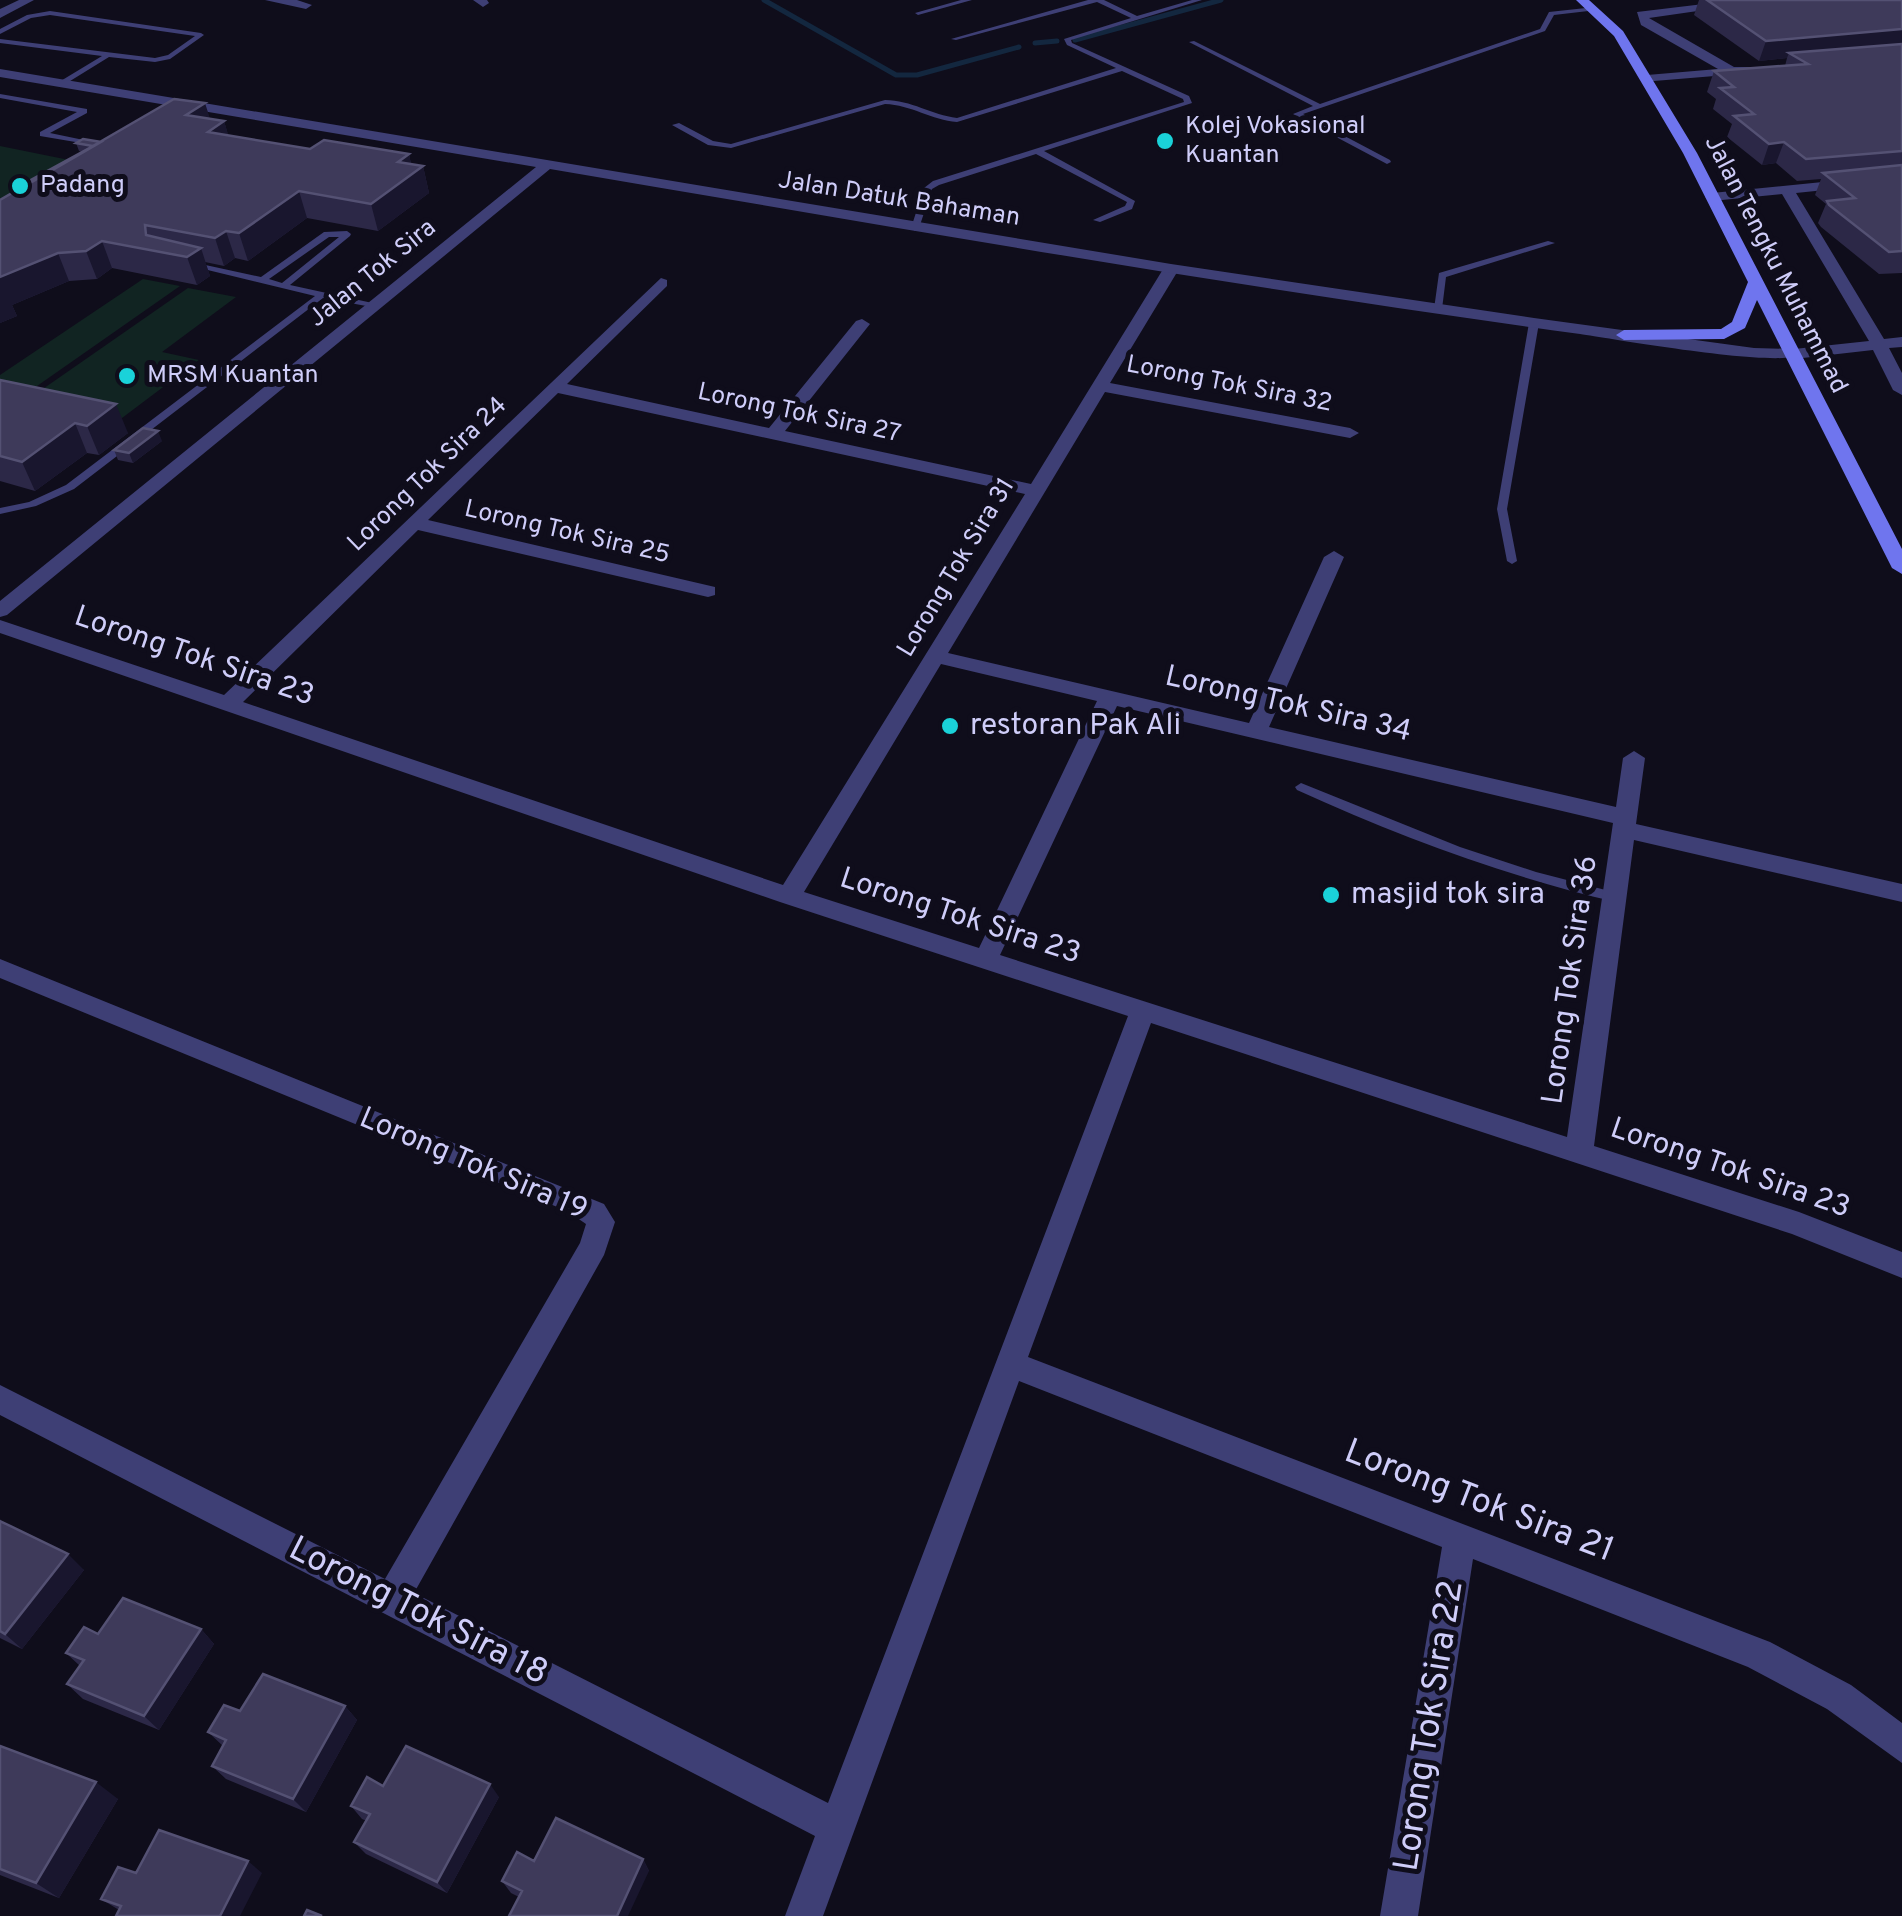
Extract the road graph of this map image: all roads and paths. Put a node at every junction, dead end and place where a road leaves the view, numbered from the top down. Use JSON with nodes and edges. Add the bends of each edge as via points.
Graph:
{"nodes":[{"id":1,"x":28,"y":0,"type":"edge"},
{"id":2,"x":271,"y":0,"type":"edge"},
{"id":3,"x":969,"y":0,"type":"edge"},
{"id":4,"x":1097,"y":0,"type":"edge"},
{"id":5,"x":1199,"y":0,"type":"edge"},
{"id":6,"x":1768,"y":0,"type":"edge"},
{"id":7,"x":1588,"y":4,"type":"edge"},
{"id":8,"x":306,"y":5,"type":"dead end"},
{"id":9,"x":918,"y":13,"type":"dead end"},
{"id":10,"x":0,"y":14,"type":"edge"},
{"id":11,"x":1136,"y":18,"type":"junction"},
{"id":12,"x":0,"y":32,"type":"edge"},
{"id":13,"x":954,"y":38,"type":"dead end"},
{"id":14,"x":0,"y":41,"type":"edge"},
{"id":15,"x":1192,"y":42,"type":"dead end"},
{"id":16,"x":106,"y":56,"type":"junction"},
{"id":17,"x":1122,"y":69,"type":"junction"},
{"id":18,"x":1733,"y":72,"type":"junction"},
{"id":19,"x":0,"y":73,"type":"edge"},
{"id":20,"x":1748,"y":81,"type":"junction"},
{"id":21,"x":62,"y":84,"type":"junction"},
{"id":22,"x":1650,"y":84,"type":"junction"},
{"id":23,"x":0,"y":96,"type":"edge"},
{"id":24,"x":1319,"y":106,"type":"junction"},
{"id":25,"x":676,"y":125,"type":"dead end"},
{"id":26,"x":112,"y":146,"type":"edge"},
{"id":27,"x":1039,"y":152,"type":"junction"},
{"id":28,"x":1387,"y":162,"type":"dead end"},
{"id":29,"x":545,"y":167,"type":"junction"},
{"id":30,"x":1902,"y":178,"type":"edge"},
{"id":31,"x":1787,"y":190,"type":"junction"},
{"id":32,"x":1712,"y":197,"type":"junction"},
{"id":33,"x":1097,"y":220,"type":"dead end"},
{"id":34,"x":915,"y":228,"type":"junction"},
{"id":35,"x":1551,"y":243,"type":"dead end"},
{"id":36,"x":177,"y":260,"type":"edge"},
{"id":37,"x":1171,"y":269,"type":"junction"},
{"id":38,"x":264,"y":279,"type":"junction"},
{"id":39,"x":1756,"y":282,"type":"junction"},
{"id":40,"x":661,"y":283,"type":"dead end"},
{"id":41,"x":285,"y":284,"type":"junction"},
{"id":42,"x":319,"y":297,"type":"junction"},
{"id":43,"x":374,"y":306,"type":"junction"},
{"id":44,"x":1438,"y":309,"type":"junction"},
{"id":45,"x":1534,"y":323,"type":"junction"},
{"id":46,"x":862,"y":324,"type":"dead end"},
{"id":47,"x":1624,"y":335,"type":"junction"},
{"id":48,"x":1902,"y":342,"type":"edge"},
{"id":49,"x":1879,"y":344,"type":"junction"},
{"id":50,"x":1794,"y":354,"type":"junction"},
{"id":51,"x":1099,"y":386,"type":"junction"},
{"id":52,"x":554,"y":387,"type":"junction"},
{"id":53,"x":1902,"y":390,"type":"edge"},
{"id":54,"x":774,"y":433,"type":"junction"},
{"id":55,"x":1350,"y":433,"type":"dead end"},
{"id":56,"x":1034,"y":490,"type":"junction"},
{"id":57,"x":0,"y":510,"type":"edge"},
{"id":58,"x":414,"y":523,"type":"junction"},
{"id":59,"x":1334,"y":557,"type":"dead end"},
{"id":60,"x":1512,"y":561,"type":"dead end"},
{"id":61,"x":1902,"y":568,"type":"edge"},
{"id":62,"x":708,"y":591,"type":"dead end"},
{"id":63,"x":0,"y":611,"type":"edge"},
{"id":64,"x":0,"y":626,"type":"edge"},
{"id":65,"x":933,"y":656,"type":"junction"},
{"id":66,"x":1110,"y":697,"type":"junction"},
{"id":67,"x":229,"y":702,"type":"junction"},
{"id":68,"x":1256,"y":731,"type":"junction"},
{"id":69,"x":1634,"y":758,"type":"dead end"},
{"id":70,"x":1301,"y":787,"type":"dead end"},
{"id":71,"x":1627,"y":824,"type":"junction"},
{"id":72,"x":1902,"y":893,"type":"edge"},
{"id":73,"x":789,"y":896,"type":"junction"},
{"id":74,"x":1616,"y":897,"type":"junction"},
{"id":75,"x":986,"y":959,"type":"junction"},
{"id":76,"x":0,"y":968,"type":"edge"},
{"id":77,"x":1143,"y":1010,"type":"junction"},
{"id":78,"x":1578,"y":1152,"type":"junction"},
{"id":79,"x":1902,"y":1265,"type":"edge"},
{"id":80,"x":1011,"y":1364,"type":"junction"},
{"id":81,"x":0,"y":1399,"type":"edge"},
{"id":82,"x":1460,"y":1536,"type":"junction"},
{"id":83,"x":392,"y":1599,"type":"junction"},
{"id":84,"x":1902,"y":1745,"type":"edge"},
{"id":85,"x":836,"y":1827,"type":"junction"},
{"id":86,"x":804,"y":1916,"type":"edge"},
{"id":87,"x":1400,"y":1916,"type":"edge"}],
"edges":[{"from":1,"to":10,"type":"street"},
{"from":2,"to":8,"type":"street"},
{"from":3,"to":9,"type":"lane"},
{"from":4,"to":11,"type":"lane"},
{"from":4,"to":13,"type":"lane"},
{"from":5,"to":11,"type":"lane"},
{"from":6,"to":18,"type":"street","via":[[1641,15]]},
{"from":7,"to":22,"type":"main road","name":"Jalan Tengku Muhammad","via":[[1619,34]]},
{"from":7,"to":24,"type":"lane","via":[[1551,13],[1543,30]]},
{"from":11,"to":17,"type":"lane","via":[[1067,39]]},
{"from":12,"to":16,"type":"lane","via":[[50,13],[201,35],[163,59]]},
{"from":14,"to":16,"type":"lane"},
{"from":15,"to":24,"type":"lane"},
{"from":16,"to":21,"type":"lane"},
{"from":17,"to":25,"type":"lane","via":[[957,120],[885,102],[731,146]]},
{"from":17,"to":27,"type":"lane","via":[[1188,104]]},
{"from":18,"to":20,"type":"street"},
{"from":18,"to":20,"type":"street","via":[[1769,74]]},
{"from":18,"to":22,"type":"street"},
{"from":19,"to":21,"type":"street","name":"Jalan Datuk Bahaman"},
{"from":20,"to":22,"type":"street"},
{"from":21,"to":29,"type":"street","name":"Jalan Datuk Bahaman","via":[[193,112]]},
{"from":22,"to":32,"type":"main road","name":"Jalan Tengku Muhammad"},
{"from":23,"to":26,"type":"lane","via":[[84,111],[43,134]]},
{"from":24,"to":28,"type":"lane","via":[[1298,118]]},
{"from":27,"to":33,"type":"lane","via":[[1131,201]]},
{"from":27,"to":34,"type":"lane","via":[[936,183],[928,188]]},
{"from":29,"to":34,"type":"street","name":"Jalan Datuk Bahaman"},
{"from":29,"to":43,"type":"street","name":"Jalan Tok Sira"},
{"from":30,"to":31,"type":"street"},
{"from":31,"to":32,"type":"street"},
{"from":31,"to":49,"type":"street"},
{"from":32,"to":39,"type":"main road","name":"Jalan Tengku Muhammad"},
{"from":34,"to":37,"type":"street","name":"Jalan Datuk Bahaman"},
{"from":35,"to":44,"type":"lane","via":[[1442,275]]},
{"from":36,"to":38,"type":"lane"},
{"from":37,"to":44,"type":"street","name":"Jalan Datuk Bahaman"},
{"from":37,"to":51,"type":"street","name":"Lorong Tok Sira 31"},
{"from":38,"to":41,"type":"lane"},
{"from":38,"to":41,"type":"lane","via":[[327,234],[348,234]]},
{"from":39,"to":47,"type":"main road","via":[[1739,324],[1724,334]]},
{"from":39,"to":50,"type":"main road","name":"Jalan Tengku Muhammad"},
{"from":40,"to":52,"type":"street","name":"Lorong Tok Sira 24"},
{"from":41,"to":42,"type":"lane"},
{"from":42,"to":43,"type":"lane"},
{"from":42,"to":57,"type":"lane","via":[[70,486]]},
{"from":43,"to":63,"type":"street","name":"Jalan Tok Sira"},
{"from":44,"to":45,"type":"street","name":"Jalan Datuk Bahaman"},
{"from":45,"to":47,"type":"street","name":"Jalan Datuk Bahaman"},
{"from":45,"to":60,"type":"lane","via":[[1502,509]]},
{"from":46,"to":54,"type":"street"},
{"from":47,"to":50,"type":"street","name":"Jalan Datuk Bahaman"},
{"from":48,"to":49,"type":"street","name":"Jalan Datuk Bahaman"},
{"from":49,"to":50,"type":"street","name":"Jalan Datuk Bahaman"},
{"from":49,"to":53,"type":"street"},
{"from":50,"to":61,"type":"main road","name":"Jalan Tengku Muhammad"},
{"from":51,"to":55,"type":"street","name":"Lorong Tok Sira 32"},
{"from":51,"to":56,"type":"street","name":"Lorong Tok Sira 31"},
{"from":52,"to":54,"type":"street","name":"Lorong Tok Sira 27"},
{"from":52,"to":58,"type":"street","name":"Lorong Tok Sira 24"},
{"from":54,"to":56,"type":"street","name":"Lorong Tok Sira 27"},
{"from":56,"to":65,"type":"street","name":"Lorong Tok Sira 31"},
{"from":58,"to":62,"type":"street","name":"Lorong Tok Sira 25"},
{"from":58,"to":67,"type":"street","name":"Lorong Tok Sira 24"},
{"from":59,"to":68,"type":"street"},
{"from":64,"to":67,"type":"street","name":"Lorong Tok Sira 23"},
{"from":65,"to":66,"type":"street","name":"Lorong Tok Sira 34"},
{"from":65,"to":73,"type":"street","name":"Lorong Tok Sira 31"},
{"from":66,"to":68,"type":"street","name":"Lorong Tok Sira 34"},
{"from":66,"to":75,"type":"street"},
{"from":67,"to":73,"type":"street","name":"Lorong Tok Sira 23"},
{"from":68,"to":71,"type":"street","name":"Lorong Tok Sira 34"},
{"from":69,"to":71,"type":"street","name":"Lorong Tok Sira 36"},
{"from":70,"to":74,"type":"lane","via":[[1478,862]]},
{"from":71,"to":72,"type":"street","name":"Lorong Tok Sira 34"},
{"from":71,"to":74,"type":"street","name":"Lorong Tok Sira 36"},
{"from":73,"to":75,"type":"street","name":"Lorong Tok Sira 23"},
{"from":74,"to":78,"type":"street","name":"Lorong Tok Sira 36"},
{"from":75,"to":77,"type":"street","name":"Lorong Tok Sira 23"},
{"from":76,"to":83,"type":"street","name":"Lorong Tok Sira 19","via":[[577,1204],[601,1222],[594,1246]]},
{"from":77,"to":78,"type":"street","name":"Lorong Tok Sira 23"},
{"from":77,"to":80,"type":"street"},
{"from":78,"to":79,"type":"street","name":"Lorong Tok Sira 23"},
{"from":80,"to":82,"type":"street","name":"Lorong Tok Sira 21"},
{"from":80,"to":85,"type":"street"},
{"from":81,"to":83,"type":"street","name":"Lorong Tok Sira 18"},
{"from":82,"to":84,"type":"street","name":"Lorong Tok Sira 21","via":[[1800,1674]]},
{"from":82,"to":87,"type":"street","name":"Lorong Tok Sira 22"},
{"from":83,"to":85,"type":"street","name":"Lorong Tok Sira 18"},
{"from":85,"to":86,"type":"street"}]}
